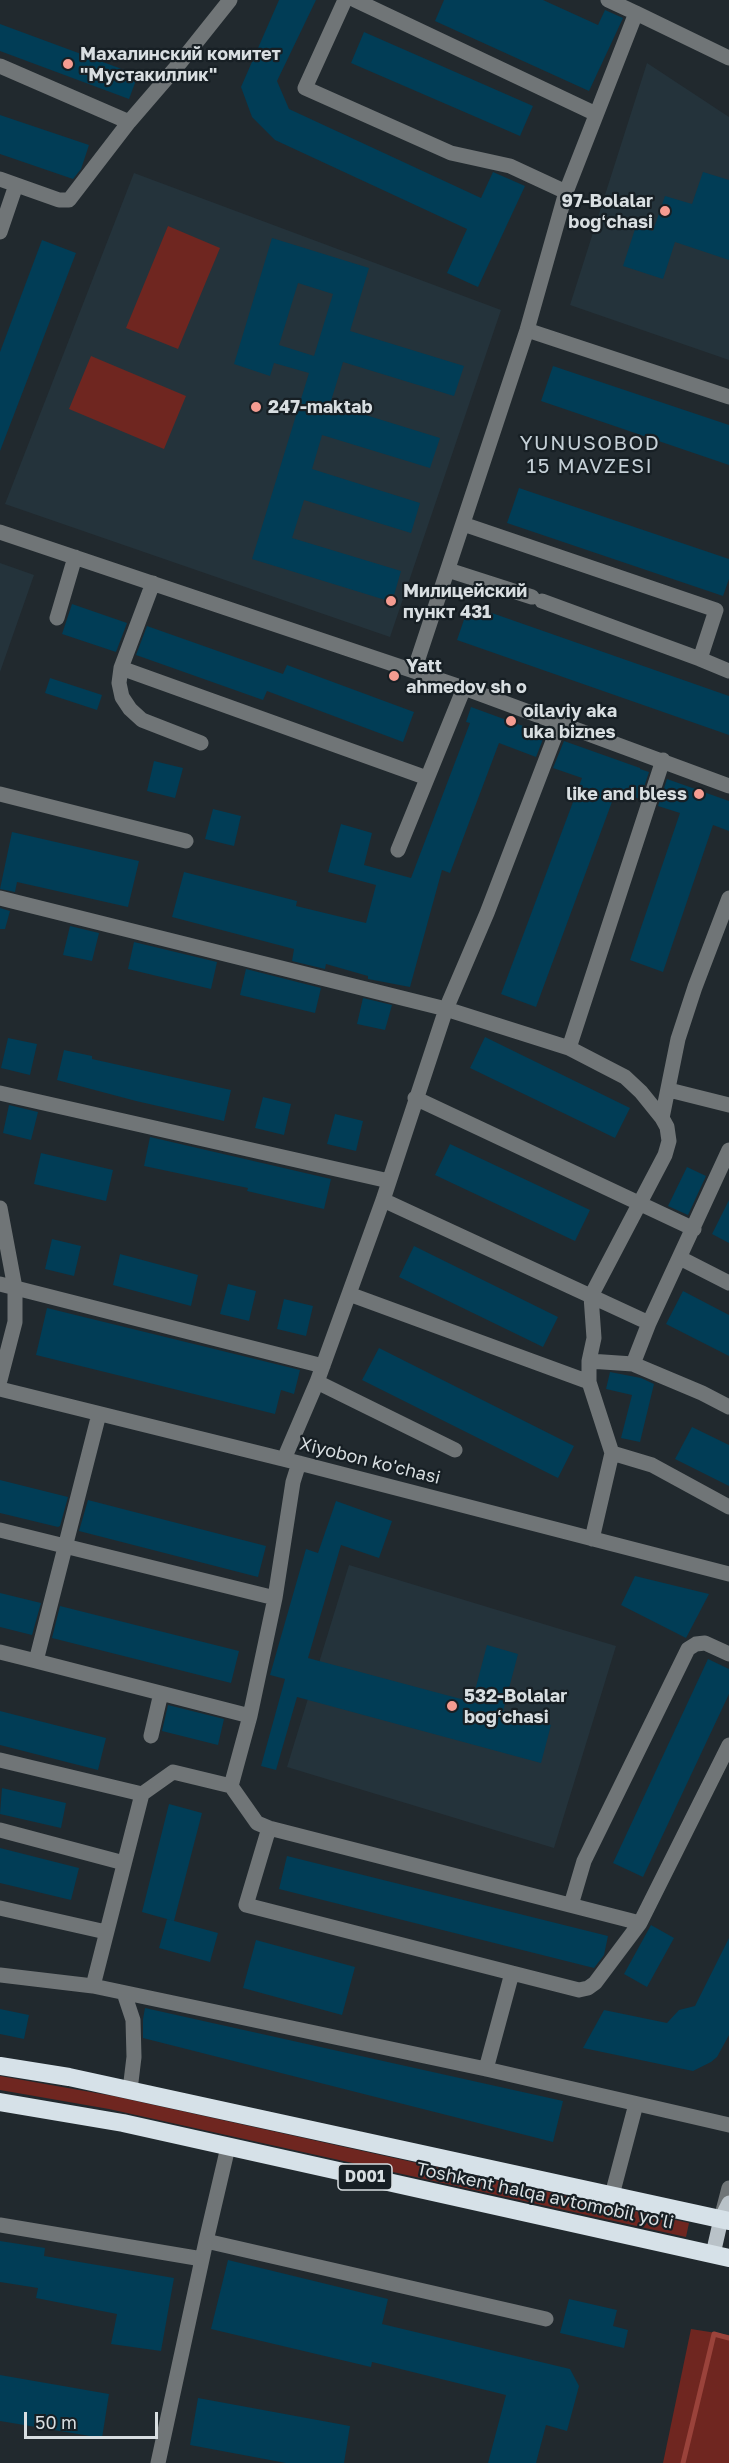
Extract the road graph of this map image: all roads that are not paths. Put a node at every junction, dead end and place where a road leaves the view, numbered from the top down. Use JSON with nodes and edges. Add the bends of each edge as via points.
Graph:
{"nodes":[{"id":1,"x":230,"y":0,"type":"edge"},
{"id":2,"x":345,"y":0,"type":"edge"},
{"id":3,"x":355,"y":0,"type":"edge"},
{"id":4,"x":608,"y":0,"type":"edge"},
{"id":5,"x":636,"y":13,"type":"junction"},
{"id":6,"x":729,"y":58,"type":"edge"},
{"id":7,"x":0,"y":66,"type":"edge"},
{"id":8,"x":596,"y":114,"type":"junction"},
{"id":9,"x":129,"y":122,"type":"junction"},
{"id":10,"x":0,"y":179,"type":"edge"},
{"id":11,"x":16,"y":185,"type":"junction"},
{"id":12,"x":566,"y":192,"type":"junction"},
{"id":13,"x":0,"y":232,"type":"edge"},
{"id":14,"x":527,"y":330,"type":"junction"},
{"id":15,"x":729,"y":397,"type":"edge"},
{"id":16,"x":463,"y":524,"type":"junction"},
{"id":17,"x":0,"y":532,"type":"edge"},
{"id":18,"x":75,"y":557,"type":"junction"},
{"id":19,"x":448,"y":570,"type":"junction"},
{"id":20,"x":153,"y":583,"type":"junction"},
{"id":21,"x":57,"y":618,"type":"dead end"},
{"id":22,"x":700,"y":659,"type":"junction"},
{"id":23,"x":121,"y":668,"type":"junction"},
{"id":24,"x":414,"y":671,"type":"junction"},
{"id":25,"x":729,"y":671,"type":"edge"},
{"id":26,"x":464,"y":688,"type":"junction"},
{"id":27,"x":560,"y":723,"type":"junction"},
{"id":28,"x":201,"y":743,"type":"dead end"},
{"id":29,"x":663,"y":760,"type":"junction"},
{"id":30,"x":427,"y":778,"type":"junction"},
{"id":31,"x":729,"y":786,"type":"edge"},
{"id":32,"x":0,"y":794,"type":"edge"},
{"id":33,"x":186,"y":841,"type":"dead end"},
{"id":34,"x":398,"y":850,"type":"dead end"},
{"id":35,"x":0,"y":898,"type":"edge"},
{"id":36,"x":729,"y":898,"type":"edge"},
{"id":37,"x":446,"y":1009,"type":"junction"},
{"id":38,"x":569,"y":1048,"type":"junction"},
{"id":39,"x":669,"y":1090,"type":"junction"},
{"id":40,"x":0,"y":1093,"type":"edge"},
{"id":41,"x":415,"y":1098,"type":"junction"},
{"id":42,"x":729,"y":1105,"type":"edge"},
{"id":43,"x":662,"y":1118,"type":"junction"},
{"id":44,"x":727,"y":1159,"type":"edge"},
{"id":45,"x":388,"y":1181,"type":"junction"},
{"id":46,"x":383,"y":1200,"type":"junction"},
{"id":47,"x":641,"y":1204,"type":"junction"},
{"id":48,"x":0,"y":1208,"type":"edge"},
{"id":49,"x":694,"y":1229,"type":"junction"},
{"id":50,"x":680,"y":1258,"type":"junction"},
{"id":51,"x":729,"y":1283,"type":"edge"},
{"id":52,"x":7,"y":1286,"type":"edge"},
{"id":53,"x":349,"y":1294,"type":"junction"},
{"id":54,"x":591,"y":1296,"type":"junction"},
{"id":55,"x":650,"y":1323,"type":"junction"},
{"id":56,"x":589,"y":1361,"type":"junction"},
{"id":57,"x":633,"y":1364,"type":"junction"},
{"id":58,"x":323,"y":1366,"type":"junction"},
{"id":59,"x":0,"y":1380,"type":"edge"},
{"id":60,"x":317,"y":1382,"type":"junction"},
{"id":61,"x":589,"y":1382,"type":"junction"},
{"id":62,"x":0,"y":1389,"type":"edge"},
{"id":63,"x":729,"y":1407,"type":"edge"},
{"id":64,"x":99,"y":1414,"type":"junction"},
{"id":65,"x":455,"y":1450,"type":"dead end"},
{"id":66,"x":612,"y":1453,"type":"junction"},
{"id":67,"x":291,"y":1461,"type":"junction"},
{"id":68,"x":729,"y":1507,"type":"edge"},
{"id":69,"x":0,"y":1530,"type":"edge"},
{"id":70,"x":592,"y":1539,"type":"junction"},
{"id":71,"x":64,"y":1546,"type":"junction"},
{"id":72,"x":729,"y":1574,"type":"edge"},
{"id":73,"x":275,"y":1598,"type":"junction"},
{"id":74,"x":0,"y":1652,"type":"edge"},
{"id":75,"x":729,"y":1654,"type":"edge"},
{"id":76,"x":36,"y":1661,"type":"junction"},
{"id":77,"x":161,"y":1693,"type":"junction"},
{"id":78,"x":250,"y":1716,"type":"junction"},
{"id":79,"x":151,"y":1736,"type":"dead end"},
{"id":80,"x":729,"y":1745,"type":"edge"},
{"id":81,"x":0,"y":1760,"type":"edge"},
{"id":82,"x":231,"y":1786,"type":"junction"},
{"id":83,"x":142,"y":1794,"type":"junction"},
{"id":84,"x":269,"y":1827,"type":"junction"},
{"id":85,"x":0,"y":1830,"type":"edge"},
{"id":86,"x":124,"y":1863,"type":"junction"},
{"id":87,"x":571,"y":1905,"type":"junction"},
{"id":88,"x":0,"y":1908,"type":"edge"},
{"id":89,"x":640,"y":1923,"type":"junction"},
{"id":90,"x":106,"y":1932,"type":"junction"},
{"id":91,"x":512,"y":1973,"type":"junction"},
{"id":92,"x":0,"y":1975,"type":"edge"},
{"id":93,"x":93,"y":1986,"type":"junction"},
{"id":94,"x":124,"y":1994,"type":"junction"},
{"id":95,"x":0,"y":2066,"type":"edge"},
{"id":96,"x":486,"y":2069,"type":"junction"},
{"id":97,"x":130,"y":2090,"type":"junction"},
{"id":98,"x":0,"y":2102,"type":"edge"},
{"id":99,"x":636,"y":2104,"type":"junction"},
{"id":100,"x":729,"y":2125,"type":"edge"},
{"id":101,"x":228,"y":2147,"type":"junction"},
{"id":102,"x":729,"y":2188,"type":"edge"},
{"id":103,"x":612,"y":2195,"type":"junction"},
{"id":104,"x":726,"y":2214,"type":"edge"},
{"id":105,"x":0,"y":2225,"type":"edge"},
{"id":106,"x":206,"y":2241,"type":"junction"},
{"id":107,"x":721,"y":2256,"type":"edge"},
{"id":108,"x":202,"y":2259,"type":"junction"},
{"id":109,"x":546,"y":2319,"type":"dead end"},
{"id":110,"x":158,"y":2463,"type":"edge"}],
"edges":[{"from":1,"to":9,"type":"street"},
{"from":2,"to":12,"type":"street","via":[[305,88],[451,153],[510,166]]},
{"from":3,"to":8,"type":"street"},
{"from":4,"to":5,"type":"street"},
{"from":5,"to":6,"type":"street"},
{"from":5,"to":8,"type":"street"},
{"from":7,"to":9,"type":"street"},
{"from":8,"to":12,"type":"street"},
{"from":9,"to":11,"type":"street","via":[[69,200]]},
{"from":10,"to":11,"type":"street"},
{"from":11,"to":13,"type":"street"},
{"from":12,"to":14,"type":"street"},
{"from":14,"to":15,"type":"street"},
{"from":14,"to":16,"type":"street"},
{"from":16,"to":19,"type":"street"},
{"from":16,"to":22,"type":"street","via":[[716,610]]},
{"from":17,"to":18,"type":"street"},
{"from":18,"to":20,"type":"street"},
{"from":18,"to":21,"type":"street"},
{"from":19,"to":22,"type":"street"},
{"from":19,"to":24,"type":"street"},
{"from":20,"to":23,"type":"street"},
{"from":20,"to":24,"type":"street"},
{"from":22,"to":25,"type":"street"},
{"from":23,"to":28,"type":"street","via":[[122,698],[130,709],[142,720]]},
{"from":23,"to":30,"type":"street"},
{"from":24,"to":26,"type":"street"},
{"from":26,"to":27,"type":"street"},
{"from":26,"to":30,"type":"street"},
{"from":27,"to":29,"type":"street"},
{"from":27,"to":37,"type":"street"},
{"from":29,"to":31,"type":"street"},
{"from":29,"to":38,"type":"street"},
{"from":30,"to":34,"type":"street"},
{"from":32,"to":33,"type":"street"},
{"from":35,"to":37,"type":"street"},
{"from":36,"to":39,"type":"street","via":[[678,1039]]},
{"from":37,"to":38,"type":"street"},
{"from":37,"to":41,"type":"street"},
{"from":38,"to":43,"type":"street","via":[[626,1077]]},
{"from":39,"to":42,"type":"street"},
{"from":39,"to":43,"type":"street"},
{"from":40,"to":45,"type":"street"},
{"from":41,"to":45,"type":"street"},
{"from":41,"to":47,"type":"street"},
{"from":43,"to":47,"type":"street","via":[[669,1132],[669,1146]]},
{"from":44,"to":49,"type":"street"},
{"from":45,"to":46,"type":"street"},
{"from":46,"to":53,"type":"street"},
{"from":46,"to":54,"type":"street"},
{"from":47,"to":49,"type":"street"},
{"from":47,"to":54,"type":"street"},
{"from":48,"to":52,"type":"street"},
{"from":49,"to":50,"type":"street"},
{"from":50,"to":51,"type":"street"},
{"from":50,"to":55,"type":"street"},
{"from":52,"to":58,"type":"street"},
{"from":52,"to":59,"type":"street","via":[[15,1323]]},
{"from":53,"to":58,"type":"street"},
{"from":53,"to":61,"type":"street"},
{"from":54,"to":55,"type":"street"},
{"from":54,"to":56,"type":"street","via":[[594,1338]]},
{"from":55,"to":57,"type":"street"},
{"from":56,"to":57,"type":"street"},
{"from":56,"to":61,"type":"street"},
{"from":57,"to":63,"type":"street"},
{"from":58,"to":60,"type":"street"},
{"from":60,"to":65,"type":"street"},
{"from":60,"to":67,"type":"street"},
{"from":61,"to":66,"type":"street"},
{"from":62,"to":64,"type":"street","name":"Xiyobon ko'chasi"},
{"from":64,"to":67,"type":"street","name":"Xiyobon ko'chasi"},
{"from":64,"to":71,"type":"street"},
{"from":66,"to":68,"type":"street","via":[[652,1465]]},
{"from":66,"to":70,"type":"street"},
{"from":67,"to":70,"type":"street","name":"Xiyobon ko'chasi"},
{"from":67,"to":73,"type":"street","via":[[293,1482]]},
{"from":69,"to":71,"type":"street"},
{"from":70,"to":72,"type":"street","name":"Xiyobon ko'chasi"},
{"from":71,"to":73,"type":"street"},
{"from":71,"to":76,"type":"street"},
{"from":73,"to":78,"type":"street"},
{"from":74,"to":76,"type":"street"},
{"from":75,"to":87,"type":"street","via":[[705,1643],[688,1649],[584,1861]]},
{"from":76,"to":77,"type":"street"},
{"from":77,"to":78,"type":"street"},
{"from":77,"to":79,"type":"street"},
{"from":78,"to":82,"type":"street"},
{"from":80,"to":89,"type":"street"},
{"from":81,"to":83,"type":"street"},
{"from":82,"to":83,"type":"street","via":[[173,1772]]},
{"from":82,"to":84,"type":"street","via":[[256,1823]]},
{"from":83,"to":86,"type":"street"},
{"from":84,"to":87,"type":"street"},
{"from":84,"to":91,"type":"street","via":[[246,1905]]},
{"from":85,"to":86,"type":"street"},
{"from":86,"to":90,"type":"street"},
{"from":87,"to":89,"type":"street"},
{"from":88,"to":90,"type":"street"},
{"from":89,"to":91,"type":"street","via":[[588,1988],[579,1990]]},
{"from":90,"to":93,"type":"street"},
{"from":91,"to":96,"type":"street"},
{"from":92,"to":93,"type":"street"},
{"from":93,"to":94,"type":"street"},
{"from":94,"to":96,"type":"street"},
{"from":94,"to":97,"type":"street","via":[[133,2020]]},
{"from":95,"to":97,"type":"highway","name":"Toshkent halqa avtomobil yo'li","number":"D001"},
{"from":96,"to":99,"type":"street"},
{"from":97,"to":103,"type":"highway","name":"Toshkent halqa avtomobil yo'li","number":"D001"},
{"from":98,"to":101,"type":"highway","name":"Toshkent halqa avtomobil yo'li","number":"D001","via":[[123,2123]]},
{"from":99,"to":100,"type":"street"},
{"from":99,"to":103,"type":"street"},
{"from":101,"to":106,"type":"street"},
{"from":101,"to":107,"type":"highway","name":"Toshkent halqa avtomobil yo'li","number":"D001"},
{"from":102,"to":104,"type":"street"},
{"from":103,"to":104,"type":"highway","name":"Toshkent halqa avtomobil yo'li","number":"D001"},
{"from":104,"to":107,"type":"main road"},
{"from":105,"to":108,"type":"street"},
{"from":106,"to":108,"type":"street"},
{"from":106,"to":109,"type":"street"},
{"from":108,"to":110,"type":"street"}]}
